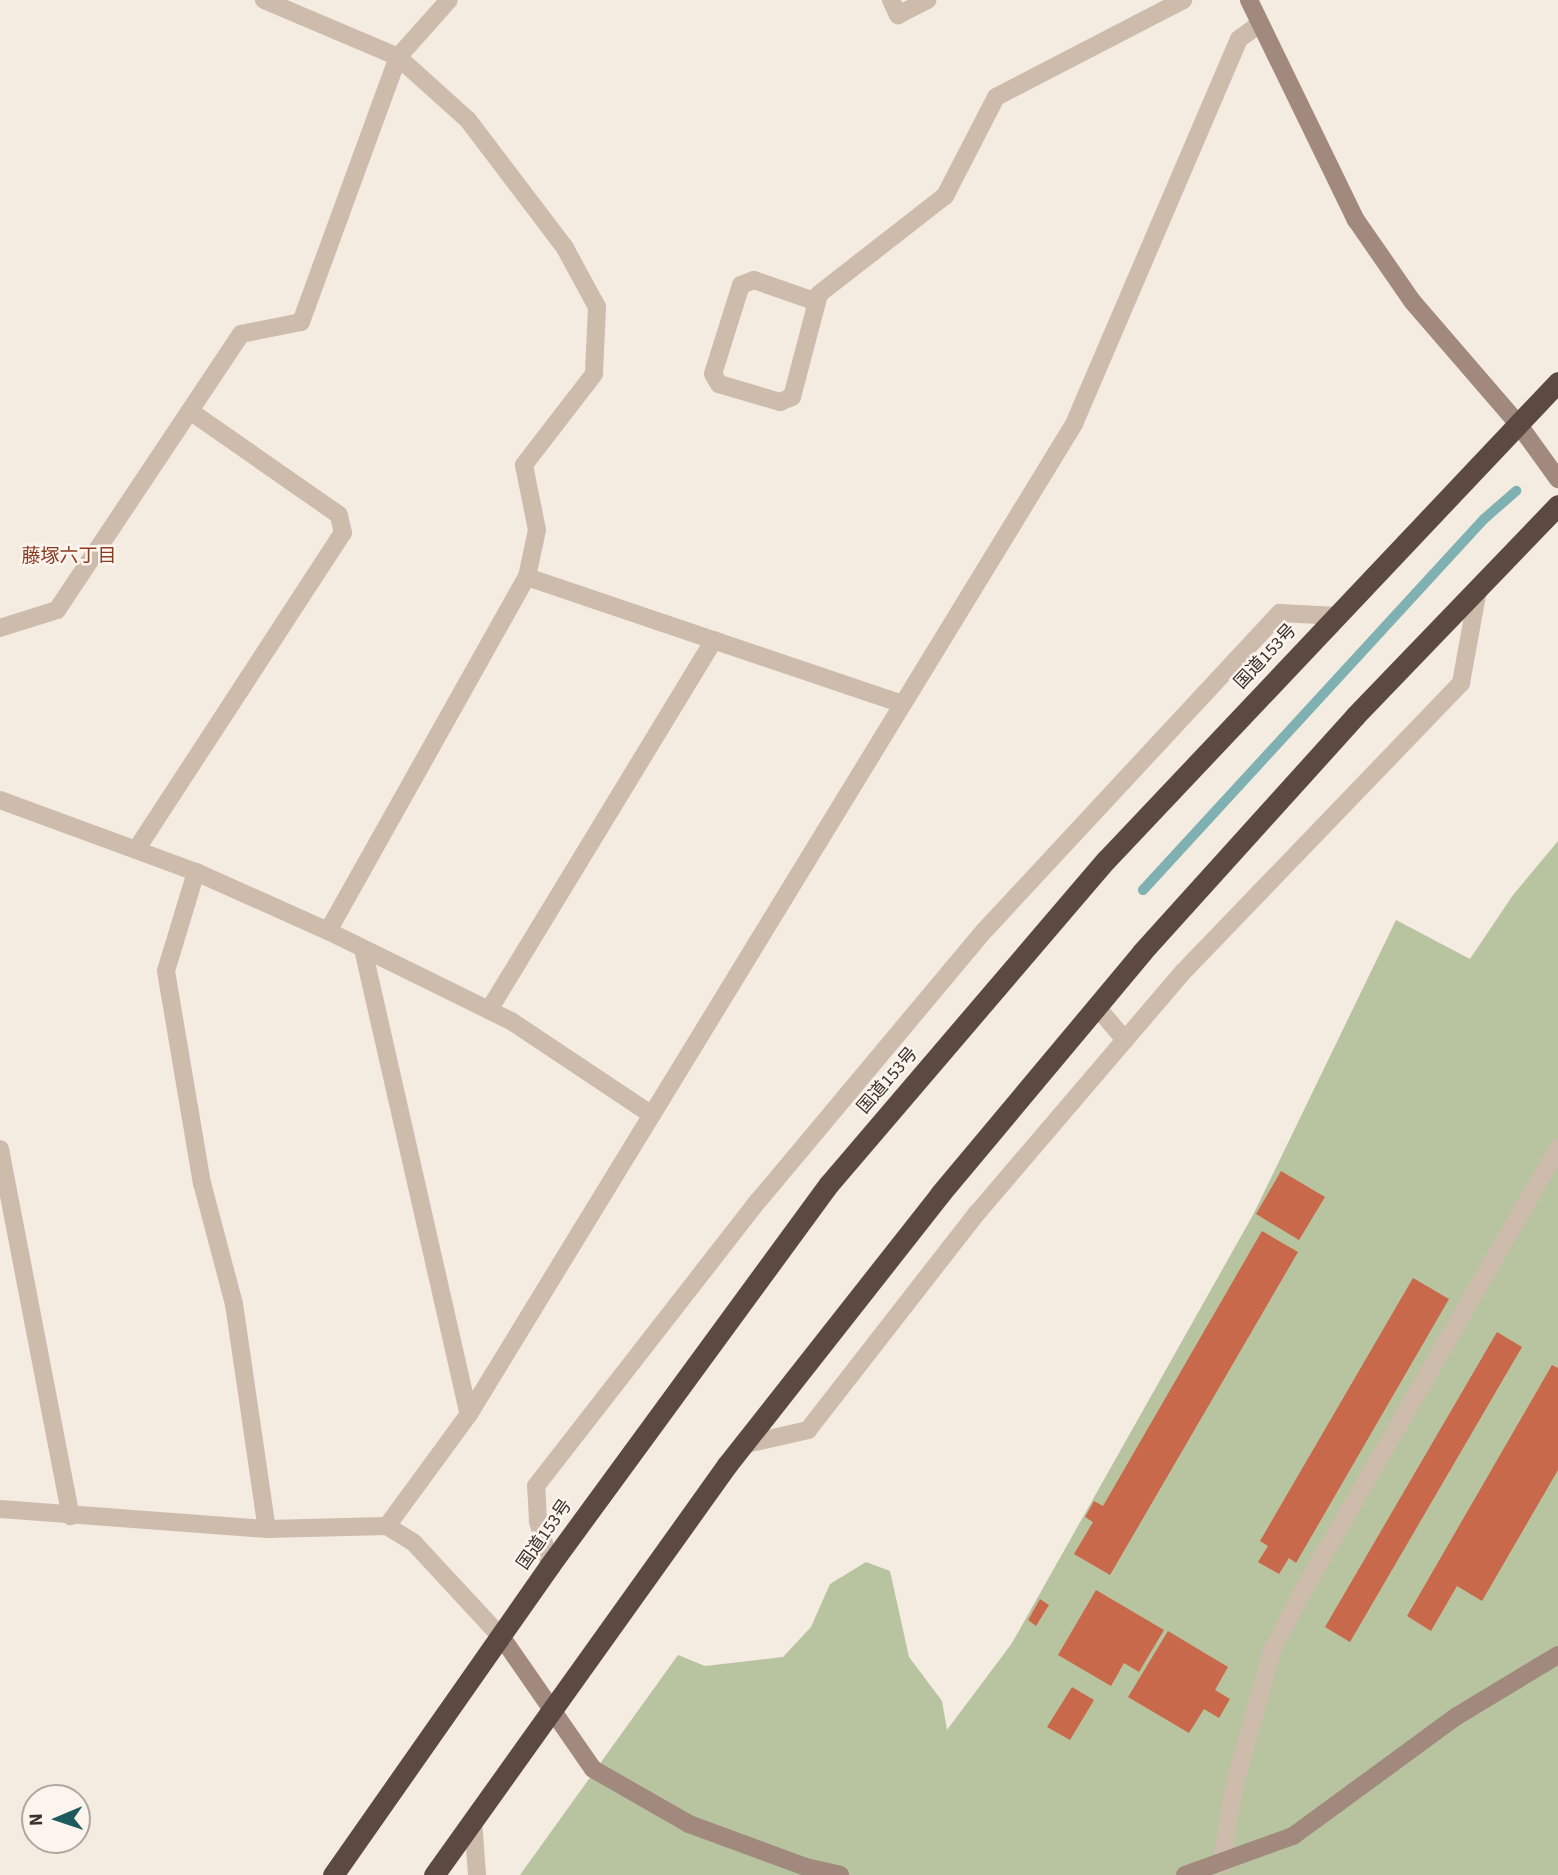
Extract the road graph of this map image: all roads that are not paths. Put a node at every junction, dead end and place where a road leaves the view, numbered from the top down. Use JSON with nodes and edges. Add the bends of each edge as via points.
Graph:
{"nodes":[{"id":1,"x":264,"y":0,"type":"edge"},
{"id":2,"x":449,"y":0,"type":"edge"},
{"id":3,"x":891,"y":0,"type":"edge"},
{"id":4,"x":927,"y":0,"type":"edge"},
{"id":5,"x":1183,"y":0,"type":"edge"},
{"id":6,"x":1249,"y":0,"type":"edge"},
{"id":7,"x":1260,"y":24,"type":"junction"},
{"id":8,"x":398,"y":57,"type":"junction"},
{"id":9,"x":817,"y":302,"type":"junction"},
{"id":10,"x":1558,"y":382,"type":"edge"},
{"id":11,"x":190,"y":411,"type":"junction"},
{"id":12,"x":1519,"y":425,"type":"junction"},
{"id":13,"x":1558,"y":479,"type":"edge"},
{"id":14,"x":1558,"y":505,"type":"edge"},
{"id":15,"x":527,"y":577,"type":"junction"},
{"id":16,"x":1477,"y":594,"type":"junction"},
{"id":17,"x":1337,"y":616,"type":"junction"},
{"id":18,"x":0,"y":628,"type":"edge"},
{"id":19,"x":714,"y":640,"type":"junction"},
{"id":20,"x":900,"y":704,"type":"junction"},
{"id":21,"x":0,"y":800,"type":"edge"},
{"id":22,"x":136,"y":850,"type":"junction"},
{"id":23,"x":197,"y":872,"type":"junction"},
{"id":24,"x":328,"y":931,"type":"junction"},
{"id":25,"x":363,"y":949,"type":"junction"},
{"id":26,"x":1096,"y":1006,"type":"junction"},
{"id":27,"x":489,"y":1010,"type":"junction"},
{"id":28,"x":1125,"y":1040,"type":"junction"},
{"id":29,"x":652,"y":1115,"type":"junction"},
{"id":30,"x":1558,"y":1148,"type":"edge"},
{"id":31,"x":0,"y":1149,"type":"edge"},
{"id":32,"x":469,"y":1414,"type":"junction"},
{"id":33,"x":742,"y":1445,"type":"junction"},
{"id":34,"x":0,"y":1509,"type":"edge"},
{"id":35,"x":71,"y":1516,"type":"junction"},
{"id":36,"x":387,"y":1526,"type":"junction"},
{"id":37,"x":267,"y":1529,"type":"junction"},
{"id":38,"x":550,"y":1565,"type":"junction"},
{"id":39,"x":503,"y":1639,"type":"junction"},
{"id":40,"x":1558,"y":1655,"type":"edge"},
{"id":41,"x":553,"y":1709,"type":"junction"},
{"id":42,"x":473,"y":1820,"type":"junction"},
{"id":43,"x":1222,"y":1865,"type":"junction"},
{"id":44,"x":333,"y":1875,"type":"edge"},
{"id":45,"x":434,"y":1875,"type":"edge"},
{"id":46,"x":477,"y":1875,"type":"edge"},
{"id":47,"x":840,"y":1875,"type":"edge"},
{"id":48,"x":1185,"y":1875,"type":"edge"}],
"edges":[{"from":1,"to":8,"type":"street"},
{"from":2,"to":8,"type":"street"},
{"from":3,"to":4,"type":"street","via":[[898,15]]},
{"from":5,"to":9,"type":"street","via":[[996,97],[945,196],[819,294]]},
{"from":6,"to":7,"type":"street"},
{"from":7,"to":12,"type":"street","via":[[1356,220],[1412,301]]},
{"from":7,"to":20,"type":"street","via":[[1239,38],[1074,424]]},
{"from":8,"to":11,"type":"street","via":[[301,322],[241,334]]},
{"from":8,"to":15,"type":"street","via":[[468,120],[565,248],[597,307],[594,373],[524,465],[537,530]]},
{"from":9,"to":9,"type":"street","via":[[792,397],[780,402],[719,384],[713,374],[741,285],[754,280]]},
{"from":10,"to":12,"type":"highway","name":"国道153号"},
{"from":11,"to":18,"type":"street","via":[[58,610]]},
{"from":11,"to":22,"type":"street","via":[[339,515],[343,533]]},
{"from":12,"to":13,"type":"street"},
{"from":12,"to":17,"type":"highway","name":"国道153号"},
{"from":14,"to":16,"type":"highway"},
{"from":15,"to":19,"type":"street"},
{"from":15,"to":24,"type":"street"},
{"from":16,"to":26,"type":"highway","via":[[1355,716]]},
{"from":16,"to":28,"type":"street","via":[[1461,683],[1184,971]]},
{"from":17,"to":38,"type":"highway","name":"国道153号","via":[[1106,860],[830,1184]]},
{"from":17,"to":38,"type":"street","via":[[1280,613],[985,930],[759,1200],[536,1486],[538,1521]]},
{"from":19,"to":20,"type":"street"},
{"from":19,"to":27,"type":"street"},
{"from":20,"to":29,"type":"street"},
{"from":21,"to":22,"type":"street"},
{"from":22,"to":23,"type":"street"},
{"from":23,"to":24,"type":"street"},
{"from":23,"to":37,"type":"street","via":[[166,971],[202,1183],[234,1304]]},
{"from":24,"to":25,"type":"street"},
{"from":25,"to":27,"type":"street"},
{"from":25,"to":32,"type":"street"},
{"from":26,"to":28,"type":"street"},
{"from":26,"to":33,"type":"highway"},
{"from":27,"to":29,"type":"street"},
{"from":28,"to":33,"type":"street","via":[[978,1212],[808,1430]]},
{"from":29,"to":32,"type":"street"},
{"from":30,"to":43,"type":"street","via":[[1272,1651],[1234,1787]]},
{"from":31,"to":35,"type":"street"},
{"from":32,"to":36,"type":"street"},
{"from":33,"to":41,"type":"highway"},
{"from":34,"to":35,"type":"street"},
{"from":35,"to":37,"type":"street"},
{"from":36,"to":37,"type":"street"},
{"from":36,"to":39,"type":"street","via":[[414,1543]]},
{"from":38,"to":39,"type":"highway","name":"国道153号"},
{"from":39,"to":41,"type":"street"},
{"from":39,"to":44,"type":"highway","name":"国道153号"},
{"from":40,"to":43,"type":"street","via":[[1457,1716],[1293,1836]]},
{"from":41,"to":42,"type":"highway"},
{"from":41,"to":47,"type":"street","via":[[593,1769],[689,1824]]},
{"from":42,"to":45,"type":"highway"},
{"from":42,"to":46,"type":"street"},
{"from":43,"to":48,"type":"street"}]}
